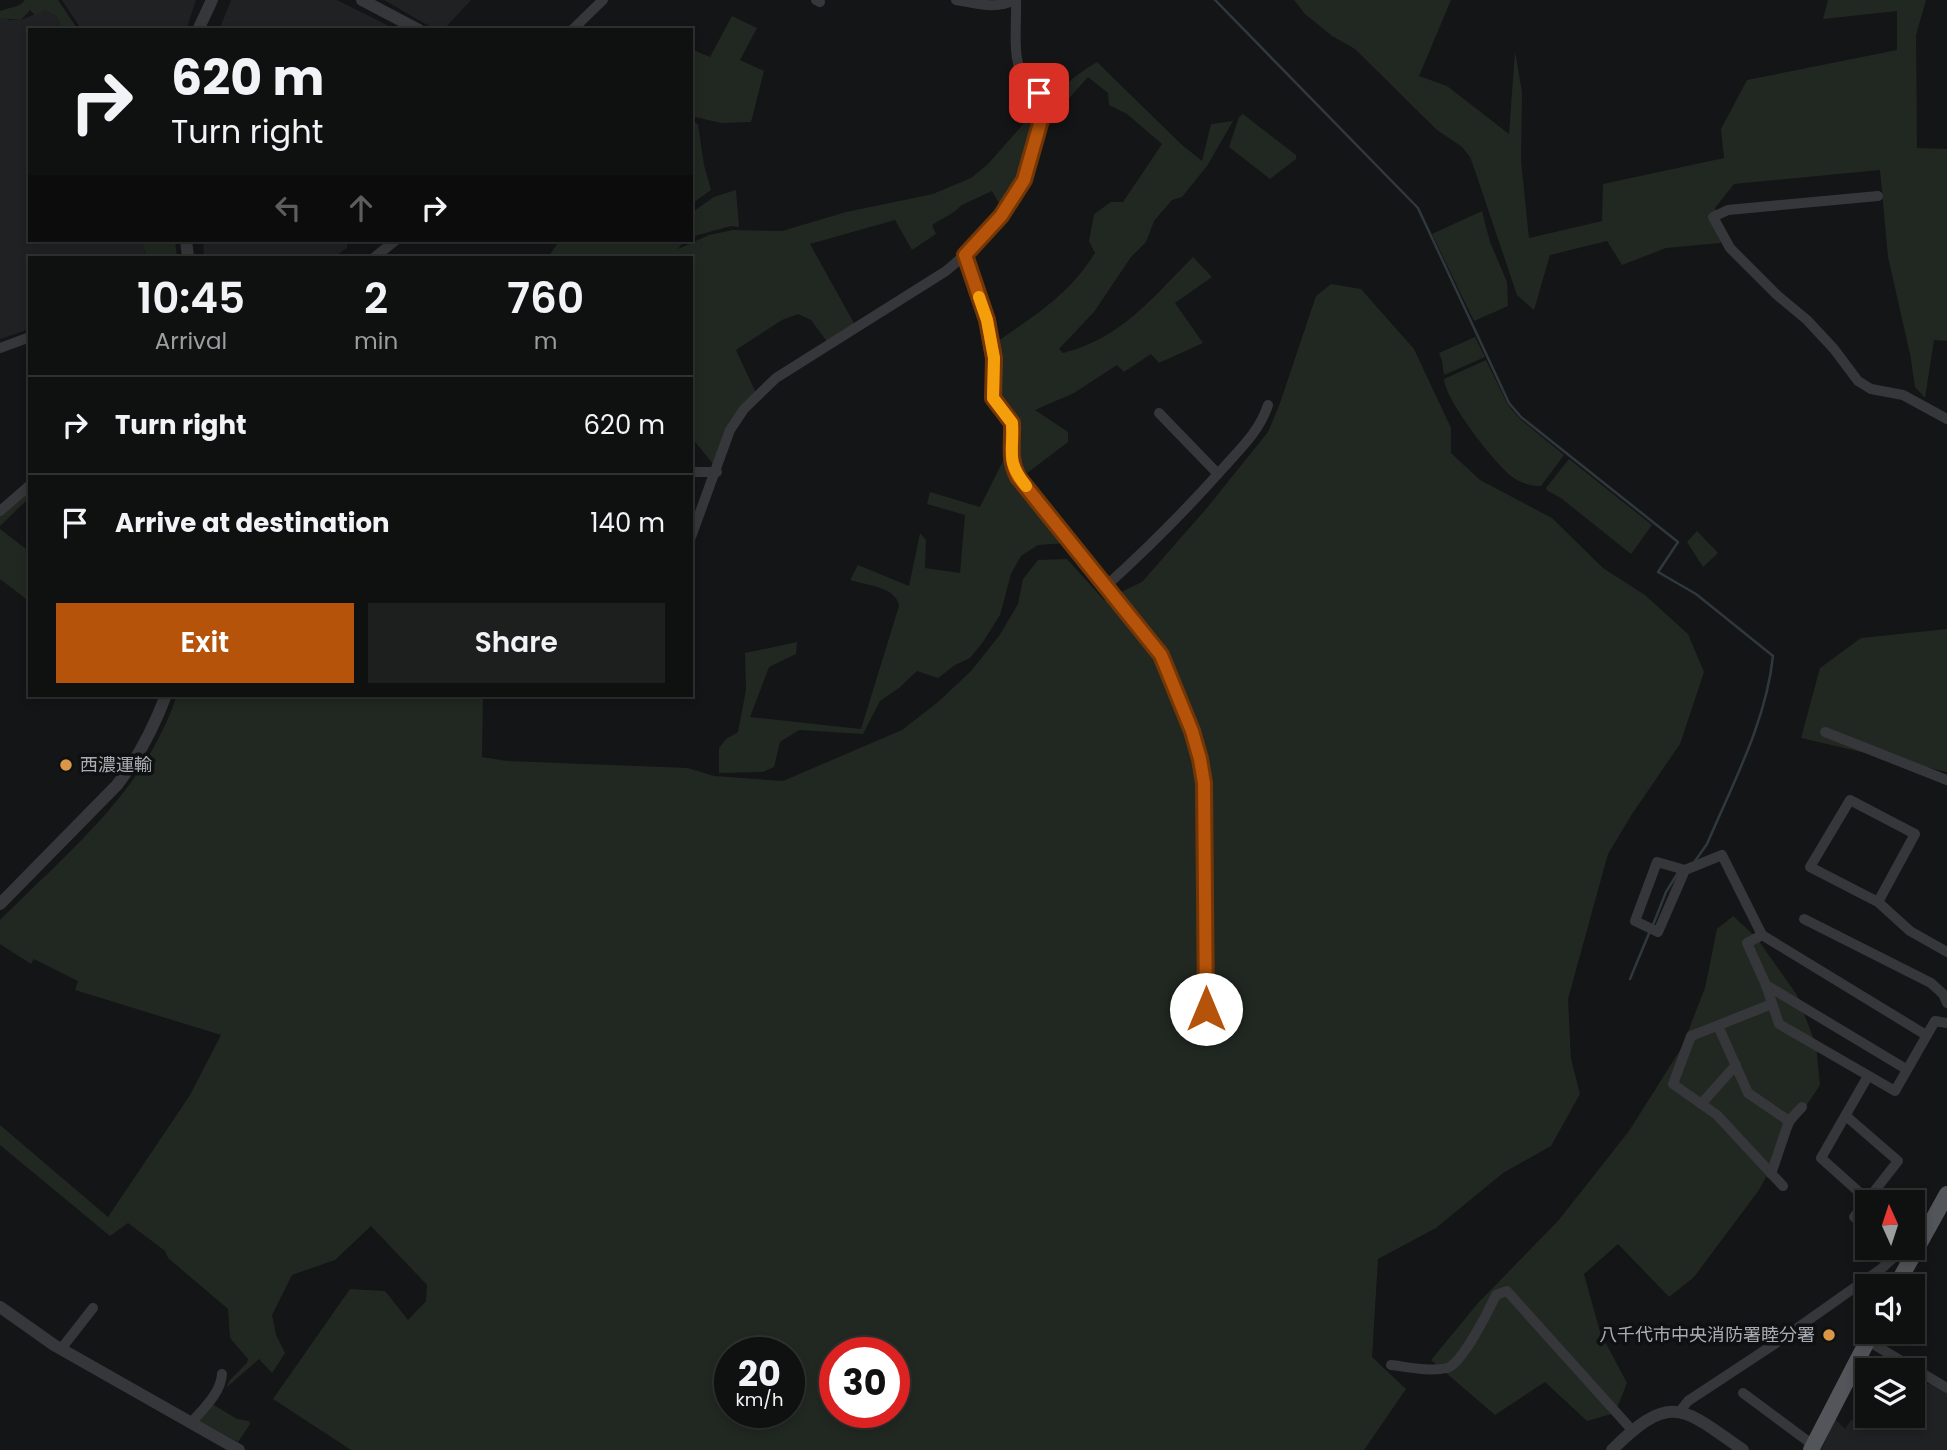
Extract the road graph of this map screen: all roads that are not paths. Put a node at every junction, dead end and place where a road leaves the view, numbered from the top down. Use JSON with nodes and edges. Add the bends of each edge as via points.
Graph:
{"nodes":[{"id":1,"x":212,"y":0,"type":"edge"},
{"id":2,"x":362,"y":0,"type":"edge"},
{"id":3,"x":603,"y":0,"type":"edge"},
{"id":4,"x":956,"y":0,"type":"edge"},
{"id":5,"x":1015,"y":0,"type":"edge"},
{"id":6,"x":199,"y":28,"type":"edge"},
{"id":7,"x":415,"y":28,"type":"edge"},
{"id":8,"x":574,"y":28,"type":"edge"},
{"id":9,"x":1878,"y":196,"type":"dead end"},
{"id":10,"x":394,"y":242,"type":"edge"},
{"id":11,"x":965,"y":255,"type":"junction"},
{"id":12,"x":376,"y":256,"type":"edge"},
{"id":13,"x":28,"y":338,"type":"edge"},
{"id":14,"x":0,"y":348,"type":"edge"},
{"id":15,"x":1268,"y":405,"type":"dead end"},
{"id":16,"x":1159,"y":413,"type":"dead end"},
{"id":17,"x":1947,"y":419,"type":"edge"},
{"id":18,"x":693,"y":472,"type":"edge"},
{"id":19,"x":717,"y":472,"type":"junction"},
{"id":20,"x":1218,"y":474,"type":"junction"},
{"id":21,"x":28,"y":487,"type":"edge"},
{"id":22,"x":0,"y":511,"type":"edge"},
{"id":23,"x":693,"y":532,"type":"edge"},
{"id":24,"x":1106,"y":586,"type":"junction"},
{"id":25,"x":165,"y":697,"type":"edge"},
{"id":26,"x":1825,"y":732,"type":"dead end"},
{"id":27,"x":1947,"y":780,"type":"edge"},
{"id":28,"x":1685,"y":870,"type":"junction"},
{"id":29,"x":1878,"y":902,"type":"junction"},
{"id":30,"x":0,"y":904,"type":"edge"},
{"id":31,"x":1804,"y":919,"type":"dead end"},
{"id":32,"x":1762,"y":935,"type":"junction"},
{"id":33,"x":1947,"y":952,"type":"edge"},
{"id":34,"x":1766,"y":985,"type":"junction"},
{"id":35,"x":1947,"y":1003,"type":"edge"},
{"id":36,"x":1772,"y":1004,"type":"junction"},
{"id":37,"x":1206,"y":1009,"type":"dead end"},
{"id":38,"x":1947,"y":1023,"type":"edge"},
{"id":39,"x":1718,"y":1026,"type":"junction"},
{"id":40,"x":1926,"y":1035,"type":"junction"},
{"id":41,"x":1736,"y":1065,"type":"junction"},
{"id":42,"x":1906,"y":1069,"type":"junction"},
{"id":43,"x":1868,"y":1076,"type":"junction"},
{"id":44,"x":1701,"y":1104,"type":"junction"},
{"id":45,"x":1802,"y":1107,"type":"dead end"},
{"id":46,"x":1846,"y":1115,"type":"junction"},
{"id":47,"x":1789,"y":1121,"type":"junction"},
{"id":48,"x":1771,"y":1174,"type":"junction"},
{"id":49,"x":1783,"y":1186,"type":"dead end"},
{"id":50,"x":1857,"y":1190,"type":"edge"},
{"id":51,"x":1877,"y":1190,"type":"edge"},
{"id":52,"x":1947,"y":1194,"type":"edge"},
{"id":53,"x":1941,"y":1216,"type":"edge"},
{"id":54,"x":1925,"y":1231,"type":"edge"},
{"id":55,"x":1888,"y":1260,"type":"edge"},
{"id":56,"x":0,"y":1307,"type":"edge"},
{"id":57,"x":93,"y":1308,"type":"dead end"},
{"id":58,"x":1866,"y":1344,"type":"edge"},
{"id":59,"x":1882,"y":1344,"type":"edge"},
{"id":60,"x":61,"y":1349,"type":"junction"},
{"id":61,"x":1391,"y":1366,"type":"dead end"},
{"id":62,"x":222,"y":1374,"type":"dead end"},
{"id":63,"x":1947,"y":1388,"type":"edge"},
{"id":64,"x":1743,"y":1393,"type":"dead end"},
{"id":65,"x":1680,"y":1411,"type":"junction"},
{"id":66,"x":191,"y":1423,"type":"junction"},
{"id":67,"x":1632,"y":1430,"type":"junction"},
{"id":68,"x":1812,"y":1447,"type":"edge"},
{"id":69,"x":239,"y":1450,"type":"edge"},
{"id":70,"x":1612,"y":1450,"type":"edge"},
{"id":71,"x":1743,"y":1450,"type":"edge"}],
"edges":[{"from":1,"to":6,"type":"street"},
{"from":2,"to":7,"type":"street"},
{"from":3,"to":8,"type":"street"},
{"from":4,"to":5,"type":"street","via":[[1006,5]]},
{"from":5,"to":11,"type":"street","via":[[1017,64],[1045,106],[1024,180],[1001,216]]},
{"from":9,"to":17,"type":"street","via":[[1728,210],[1713,217],[1730,248],[1807,320],[1858,382],[1871,390],[1903,395]]},
{"from":10,"to":12,"type":"street"},
{"from":11,"to":19,"type":"street","via":[[776,378],[736,418]]},
{"from":11,"to":24,"type":"street","via":[[987,320],[994,358],[993,398],[1012,423],[1012,466]]},
{"from":13,"to":14,"type":"street"},
{"from":15,"to":20,"type":"street","via":[[1262,424]]},
{"from":16,"to":20,"type":"street"},
{"from":18,"to":19,"type":"street"},
{"from":19,"to":23,"type":"street"},
{"from":20,"to":24,"type":"street","via":[[1160,537]]},
{"from":21,"to":22,"type":"street"},
{"from":24,"to":37,"type":"street","via":[[1161,655],[1200,759]]},
{"from":25,"to":30,"type":"street","via":[[153,728],[117,785]]},
{"from":26,"to":27,"type":"street"},
{"from":28,"to":28,"type":"street","via":[[1658,932],[1635,921],[1657,862]]},
{"from":28,"to":32,"type":"street","via":[[1722,855]]},
{"from":29,"to":29,"type":"street","via":[[1810,867],[1850,800],[1915,834]]},
{"from":29,"to":33,"type":"street","via":[[1910,931]]},
{"from":31,"to":35,"type":"street","via":[[1931,983]]},
{"from":32,"to":34,"type":"street","via":[[1747,943]]},
{"from":32,"to":40,"type":"street"},
{"from":34,"to":36,"type":"street"},
{"from":34,"to":42,"type":"street"},
{"from":36,"to":39,"type":"street"},
{"from":36,"to":43,"type":"street","via":[[1779,1024]]},
{"from":38,"to":40,"type":"street","via":[[1935,1021]]},
{"from":39,"to":41,"type":"street"},
{"from":39,"to":44,"type":"street","via":[[1691,1036],[1673,1084]]},
{"from":40,"to":42,"type":"street"},
{"from":41,"to":44,"type":"street"},
{"from":41,"to":47,"type":"street","via":[[1748,1093]]},
{"from":42,"to":43,"type":"street","via":[[1895,1091]]},
{"from":43,"to":46,"type":"street"},
{"from":44,"to":48,"type":"street","via":[[1717,1115]]},
{"from":45,"to":47,"type":"street"},
{"from":46,"to":50,"type":"street","via":[[1821,1158]]},
{"from":46,"to":51,"type":"street","via":[[1898,1161]]},
{"from":47,"to":48,"type":"street"},
{"from":48,"to":49,"type":"street"},
{"from":52,"to":53,"type":"main road"},
{"from":53,"to":54,"type":"main road"},
{"from":55,"to":65,"type":"street"},
{"from":56,"to":60,"type":"street"},
{"from":57,"to":60,"type":"street"},
{"from":58,"to":68,"type":"main road"},
{"from":59,"to":63,"type":"street"},
{"from":60,"to":66,"type":"street"},
{"from":61,"to":67,"type":"street","via":[[1452,1366],[1496,1295],[1507,1291]]},
{"from":62,"to":66,"type":"street","via":[[215,1395]]},
{"from":64,"to":68,"type":"street"},
{"from":65,"to":67,"type":"street","via":[[1666,1412]]},
{"from":65,"to":71,"type":"street"},
{"from":66,"to":69,"type":"street"},
{"from":67,"to":70,"type":"street"}]}
